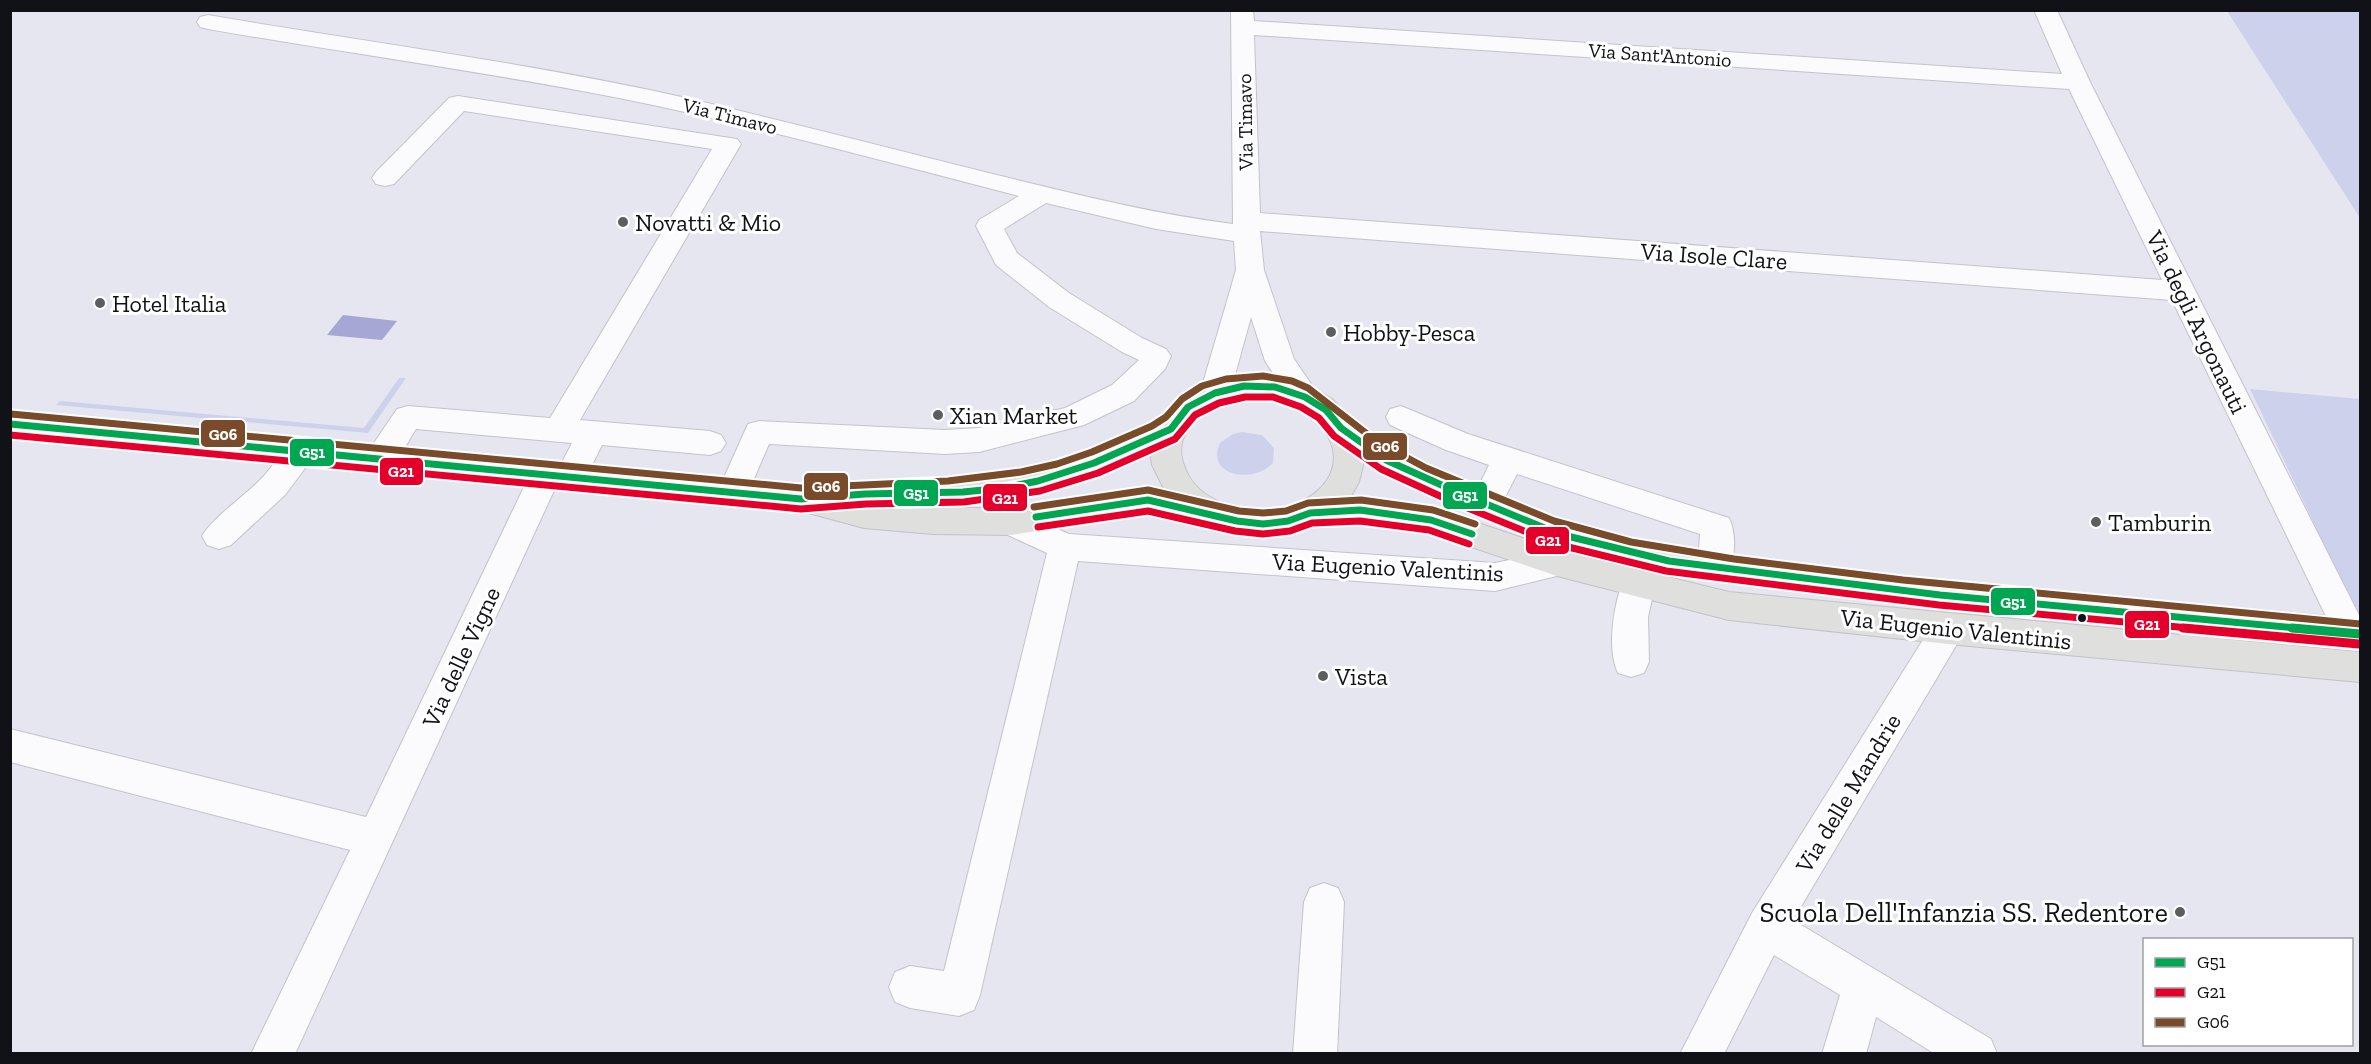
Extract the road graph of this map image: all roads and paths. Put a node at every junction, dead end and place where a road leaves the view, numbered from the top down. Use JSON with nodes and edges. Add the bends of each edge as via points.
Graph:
{"nodes":[{"id":1,"x":2045,"y":10,"type":"edge"},
{"id":2,"x":1242,"y":19,"type":"edge"},
{"id":3,"x":208,"y":22,"type":"dead end"},
{"id":4,"x":2078,"y":82,"type":"junction"},
{"id":5,"x":385,"y":178,"type":"dead end"},
{"id":6,"x":1042,"y":194,"type":"junction"},
{"id":7,"x":1246,"y":227,"type":"junction"},
{"id":8,"x":1250,"y":270,"type":"junction"},
{"id":9,"x":2182,"y":291,"type":"junction"},
{"id":10,"x":1215,"y":393,"type":"junction"},
{"id":11,"x":1305,"y":397,"type":"junction"},
{"id":12,"x":1401,"y":417,"type":"dead end"},
{"id":13,"x":10,"y":424,"type":"edge"},
{"id":14,"x":1341,"y":428,"type":"junction"},
{"id":15,"x":1170,"y":429,"type":"junction"},
{"id":16,"x":559,"y":430,"type":"junction"},
{"id":17,"x":592,"y":433,"type":"junction"},
{"id":18,"x":710,"y":443,"type":"dead end"},
{"id":19,"x":302,"y":451,"type":"junction"},
{"id":20,"x":380,"y":459,"type":"junction"},
{"id":21,"x":1508,"y":459,"type":"junction"},
{"id":22,"x":558,"y":477,"type":"junction"},
{"id":23,"x":733,"y":493,"type":"junction"},
{"id":24,"x":801,"y":499,"type":"junction"},
{"id":25,"x":1486,"y":504,"type":"junction"},
{"id":26,"x":1310,"y":513,"type":"junction"},
{"id":27,"x":1213,"y":514,"type":"junction"},
{"id":28,"x":1011,"y":522,"type":"junction"},
{"id":29,"x":219,"y":536,"type":"dead end"},
{"id":30,"x":1065,"y":547,"type":"junction"},
{"id":31,"x":1557,"y":563,"type":"junction"},
{"id":32,"x":1715,"y":567,"type":"junction"},
{"id":33,"x":1638,"y":585,"type":"junction"},
{"id":34,"x":1948,"y":629,"type":"junction"},
{"id":35,"x":2356,"y":634,"type":"edge"},
{"id":36,"x":1631,"y":662,"type":"dead end"},
{"id":37,"x":2361,"y":668,"type":"edge"},
{"id":38,"x":10,"y":745,"type":"edge"},
{"id":39,"x":376,"y":838,"type":"junction"},
{"id":40,"x":1324,"y":902,"type":"dead end"},
{"id":41,"x":1766,"y":927,"type":"junction"},
{"id":42,"x":1864,"y":986,"type":"junction"},
{"id":43,"x":910,"y":987,"type":"dead end"},
{"id":44,"x":272,"y":1053,"type":"edge"},
{"id":45,"x":1315,"y":1053,"type":"edge"},
{"id":46,"x":1701,"y":1053,"type":"edge"},
{"id":47,"x":1844,"y":1053,"type":"edge"},
{"id":48,"x":1976,"y":1053,"type":"edge"}],
"edges":[{"from":1,"to":4,"type":"street","name":"Via degli Argonauti"},
{"from":2,"to":4,"type":"street","name":"Via Sant'Antonio"},
{"from":2,"to":7,"type":"street","name":"Via Timavo"},
{"from":3,"to":6,"type":"street","name":"Via Timavo","via":[[583,82]]},
{"from":4,"to":9,"type":"street","name":"Via degli Argonauti"},
{"from":5,"to":16,"type":"street","via":[[458,103],[728,144]]},
{"from":6,"to":7,"type":"street","name":"Via Timavo","via":[[1208,230]]},
{"from":6,"to":23,"type":"street","via":[[989,226],[1006,259],[1059,300],[1156,356],[1155,362],[1123,393],[1073,417],[979,440],[945,442],[759,432]]},
{"from":7,"to":8,"type":"street","name":"Via Timavo"},
{"from":7,"to":9,"type":"street","name":"Via Isole Clare"},
{"from":8,"to":10,"type":"street","name":"Via Timavo"},
{"from":8,"to":11,"type":"street","name":"Via Timavo","via":[[1280,361]]},
{"from":9,"to":35,"type":"street","name":"Via degli Argonauti"},
{"from":10,"to":11,"type":"main road","name":"Via Timavo","via":[[1244,386],[1275,387]]},
{"from":10,"to":15,"type":"main road","name":"Via Timavo","via":[[1188,408]]},
{"from":11,"to":14,"type":"main road","name":"Via Timavo","via":[[1326,410]]},
{"from":12,"to":21,"type":"street"},
{"from":13,"to":19,"type":"main road"},
{"from":14,"to":25,"type":"main road","name":"Via Eugenio Valentinis","via":[[1386,460]]},
{"from":14,"to":26,"type":"main road","name":"Via Timavo","via":[[1349,446],[1343,484]]},
{"from":15,"to":24,"type":"main road","via":[[1094,463],[1003,488]]},
{"from":15,"to":27,"type":"main road","via":[[1165,452],[1171,476],[1188,498]]},
{"from":16,"to":17,"type":"street"},
{"from":16,"to":20,"type":"street","via":[[408,417]]},
{"from":17,"to":18,"type":"street"},
{"from":17,"to":22,"type":"street","name":"Via delle Vigne"},
{"from":19,"to":20,"type":"main road"},
{"from":19,"to":29,"type":"street","via":[[254,509]]},
{"from":20,"to":22,"type":"main road"},
{"from":21,"to":25,"type":"street"},
{"from":21,"to":32,"type":"street","via":[[1717,527]]},
{"from":22,"to":23,"type":"main road"},
{"from":22,"to":39,"type":"street","name":"Via delle Vigne"},
{"from":23,"to":24,"type":"main road"},
{"from":24,"to":28,"type":"main road","via":[[864,515]]},
{"from":25,"to":32,"type":"main road","name":"Via Eugenio Valentinis","via":[[1559,534],[1669,561]]},
{"from":26,"to":27,"type":"main road","via":[[1263,524]]},
{"from":26,"to":31,"type":"main road","name":"Via Eugenio Valentinis","via":[[1360,510],[1431,520]]},
{"from":27,"to":28,"type":"main road","via":[[1148,500]]},
{"from":28,"to":30,"type":"street"},
{"from":30,"to":31,"type":"street","name":"Via Eugenio Valentinis","via":[[1495,576]]},
{"from":30,"to":43,"type":"street","via":[[959,995]]},
{"from":31,"to":33,"type":"main road","name":"Via Eugenio Valentinis"},
{"from":32,"to":35,"type":"main road","name":"Via Eugenio Valentinis","via":[[1940,595]]},
{"from":33,"to":34,"type":"main road","name":"Via Eugenio Valentinis","via":[[1729,606]]},
{"from":33,"to":36,"type":"street","via":[[1631,617]]},
{"from":34,"to":37,"type":"main road","name":"Via Eugenio Valentinis"},
{"from":34,"to":41,"type":"street","name":"Via delle Mandrie"},
{"from":38,"to":39,"type":"street"},
{"from":39,"to":44,"type":"street","name":"Via delle Vigne"},
{"from":40,"to":45,"type":"street"},
{"from":41,"to":42,"type":"street"},
{"from":41,"to":46,"type":"street","name":"Via delle Mandrie"},
{"from":42,"to":47,"type":"street"},
{"from":42,"to":48,"type":"street"}]}
